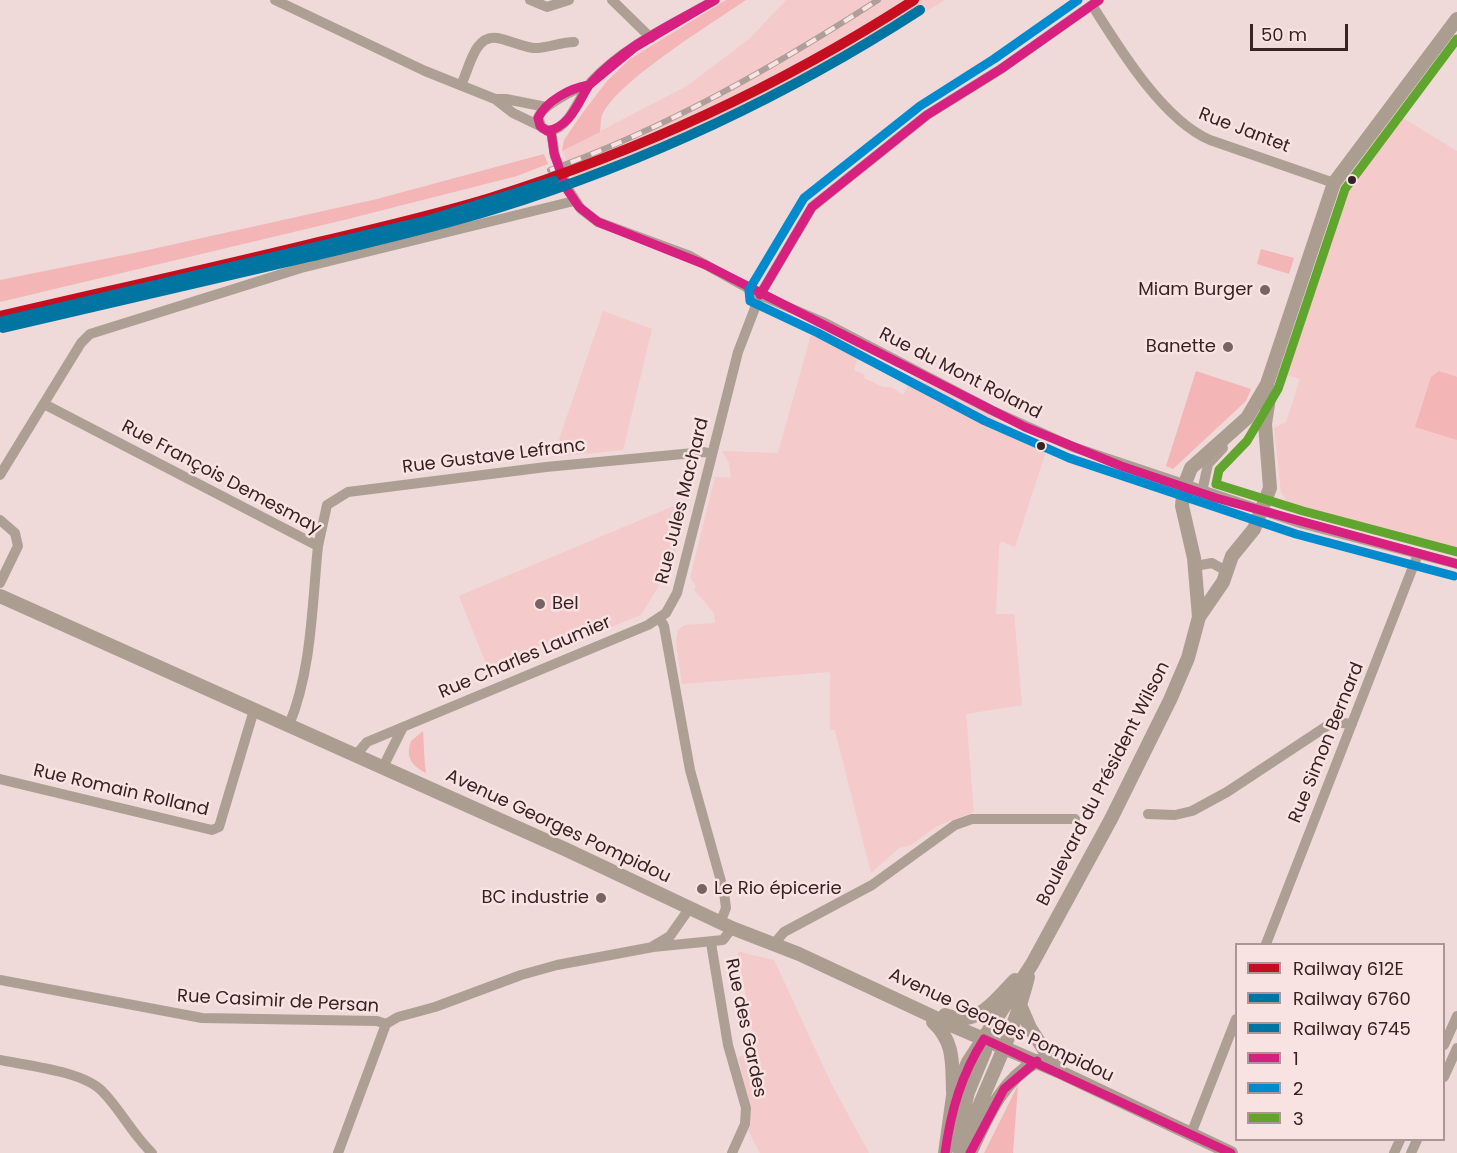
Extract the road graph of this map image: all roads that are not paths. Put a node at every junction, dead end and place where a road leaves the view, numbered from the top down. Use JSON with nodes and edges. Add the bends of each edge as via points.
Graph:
{"nodes":[{"id":1,"x":275,"y":0,"type":"edge"},
{"id":2,"x":530,"y":0,"type":"edge"},
{"id":3,"x":569,"y":0,"type":"edge"},
{"id":4,"x":612,"y":0,"type":"edge"},
{"id":5,"x":715,"y":0,"type":"edge"},
{"id":6,"x":1096,"y":2,"type":"edge"},
{"id":7,"x":1457,"y":19,"type":"edge"},
{"id":8,"x":651,"y":38,"type":"junction"},
{"id":9,"x":574,"y":42,"type":"dead end"},
{"id":10,"x":461,"y":85,"type":"junction"},
{"id":11,"x":589,"y":85,"type":"junction"},
{"id":12,"x":495,"y":99,"type":"junction"},
{"id":13,"x":548,"y":107,"type":"junction"},
{"id":14,"x":561,"y":124,"type":"junction"},
{"id":15,"x":540,"y":126,"type":"junction"},
{"id":16,"x":551,"y":131,"type":"junction"},
{"id":17,"x":1334,"y":183,"type":"junction"},
{"id":18,"x":574,"y":201,"type":"junction"},
{"id":19,"x":760,"y":295,"type":"junction"},
{"id":20,"x":1267,"y":384,"type":"junction"},
{"id":21,"x":44,"y":404,"type":"junction"},
{"id":22,"x":1241,"y":426,"type":"junction"},
{"id":23,"x":712,"y":454,"type":"junction"},
{"id":24,"x":0,"y":475,"type":"edge"},
{"id":25,"x":1184,"y":486,"type":"junction"},
{"id":26,"x":1202,"y":492,"type":"junction"},
{"id":27,"x":1262,"y":511,"type":"junction"},
{"id":28,"x":0,"y":520,"type":"edge"},
{"id":29,"x":318,"y":546,"type":"junction"},
{"id":30,"x":1418,"y":554,"type":"junction"},
{"id":31,"x":1457,"y":564,"type":"edge"},
{"id":32,"x":1195,"y":566,"type":"junction"},
{"id":33,"x":1226,"y":571,"type":"junction"},
{"id":34,"x":0,"y":583,"type":"edge"},
{"id":35,"x":1196,"y":585,"type":"junction"},
{"id":36,"x":1216,"y":592,"type":"junction"},
{"id":37,"x":0,"y":596,"type":"edge"},
{"id":38,"x":1199,"y":617,"type":"junction"},
{"id":39,"x":660,"y":619,"type":"junction"},
{"id":40,"x":254,"y":710,"type":"junction"},
{"id":41,"x":1352,"y":724,"type":"junction"},
{"id":42,"x":288,"y":725,"type":"junction"},
{"id":43,"x":403,"y":727,"type":"junction"},
{"id":44,"x":356,"y":755,"type":"junction"},
{"id":45,"x":383,"y":767,"type":"junction"},
{"id":46,"x":0,"y":779,"type":"edge"},
{"id":47,"x":1148,"y":814,"type":"dead end"},
{"id":48,"x":1075,"y":819,"type":"dead end"},
{"id":49,"x":689,"y":909,"type":"junction"},
{"id":50,"x":726,"y":926,"type":"junction"},
{"id":51,"x":711,"y":943,"type":"junction"},
{"id":52,"x":1267,"y":943,"type":"edge"},
{"id":53,"x":774,"y":944,"type":"junction"},
{"id":54,"x":653,"y":947,"type":"junction"},
{"id":55,"x":1032,"y":964,"type":"junction"},
{"id":56,"x":0,"y":980,"type":"edge"},
{"id":57,"x":1021,"y":1007,"type":"junction"},
{"id":58,"x":925,"y":1011,"type":"junction"},
{"id":59,"x":1457,"y":1016,"type":"edge"},
{"id":60,"x":1235,"y":1022,"type":"edge"},
{"id":61,"x":386,"y":1024,"type":"junction"},
{"id":62,"x":984,"y":1039,"type":"junction"},
{"id":63,"x":1445,"y":1041,"type":"edge"},
{"id":64,"x":1003,"y":1047,"type":"junction"},
{"id":65,"x":1457,"y":1048,"type":"edge"},
{"id":66,"x":0,"y":1060,"type":"edge"},
{"id":67,"x":1037,"y":1061,"type":"junction"},
{"id":68,"x":1058,"y":1071,"type":"junction"},
{"id":69,"x":1445,"y":1073,"type":"edge"},
{"id":70,"x":953,"y":1096,"type":"junction"},
{"id":71,"x":1191,"y":1134,"type":"junction"},
{"id":72,"x":152,"y":1153,"type":"edge"},
{"id":73,"x":338,"y":1153,"type":"edge"},
{"id":74,"x":732,"y":1153,"type":"edge"},
{"id":75,"x":945,"y":1153,"type":"edge"},
{"id":76,"x":953,"y":1153,"type":"edge"},
{"id":77,"x":961,"y":1153,"type":"edge"},
{"id":78,"x":970,"y":1153,"type":"edge"},
{"id":79,"x":1231,"y":1153,"type":"edge"}],
"edges":[{"from":1,"to":10,"type":"street"},
{"from":2,"to":3,"type":"street","via":[[547,7]]},
{"from":4,"to":8,"type":"street"},
{"from":5,"to":8,"type":"street"},
{"from":6,"to":17,"type":"street","name":"Rue Jantet","via":[[1130,61],[1167,110],[1191,131]]},
{"from":6,"to":19,"type":"street","name":"Rue Jules Machard","via":[[927,115],[812,207]]},
{"from":7,"to":17,"type":"main road","name":"Boulevard du Président Wilson"},
{"from":8,"to":11,"type":"street","via":[[617,60]]},
{"from":9,"to":10,"type":"street","via":[[536,48],[487,38],[477,47]]},
{"from":10,"to":12,"type":"street"},
{"from":11,"to":13,"type":"street","via":[[577,87]]},
{"from":11,"to":14,"type":"street"},
{"from":12,"to":13,"type":"street"},
{"from":12,"to":15,"type":"street"},
{"from":13,"to":14,"type":"street","via":[[560,112]]},
{"from":13,"to":15,"type":"street","via":[[538,114]]},
{"from":14,"to":16,"type":"street"},
{"from":15,"to":16,"type":"street"},
{"from":16,"to":18,"type":"street","name":"Rue du Mont Roland","bridge":true,"via":[[555,156]]},
{"from":17,"to":20,"type":"main road","name":"Boulevard du Président Wilson"},
{"from":18,"to":19,"type":"street","name":"Rue du Mont Roland","via":[[598,222],[690,256]]},
{"from":18,"to":21,"type":"street","via":[[301,268],[90,334]]},
{"from":19,"to":23,"type":"street","name":"Rue Jules Machard","via":[[735,362]]},
{"from":19,"to":25,"type":"street","name":"Rue du Mont Roland","via":[[823,322],[991,410],[1073,447]]},
{"from":20,"to":22,"type":"main road","name":"Boulevard du Président Wilson"},
{"from":20,"to":27,"type":"main road","name":"Boulevard du Président Wilson","via":[[1265,424],[1271,479]]},
{"from":21,"to":24,"type":"street"},
{"from":21,"to":29,"type":"street","name":"Rue François Demesmay"},
{"from":22,"to":25,"type":"main road","name":"Boulevard du Président Wilson","via":[[1191,468]]},
{"from":22,"to":26,"type":"street","via":[[1208,464]]},
{"from":23,"to":29,"type":"street","name":"Rue Gustave Lefranc","via":[[546,467],[348,492],[327,505]]},
{"from":23,"to":39,"type":"street","name":"Rue Jules Machard","via":[[677,593]]},
{"from":25,"to":26,"type":"street","name":"Rue du Mont Roland"},
{"from":25,"to":32,"type":"main road","name":"Boulevard du Président Wilson","via":[[1183,516]]},
{"from":26,"to":27,"type":"street","name":"Rue du Mont Roland"},
{"from":27,"to":30,"type":"street","name":"Rue du Mont Roland"},
{"from":27,"to":33,"type":"main road","name":"Boulevard du Président Wilson"},
{"from":28,"to":34,"type":"street","via":[[15,533],[18,546]]},
{"from":29,"to":42,"type":"street","name":"Rue François Demesmay","via":[[307,652]]},
{"from":30,"to":31,"type":"street","name":"Rue du Mont Roland"},
{"from":30,"to":41,"type":"street","name":"Rue Simon Bernard"},
{"from":32,"to":33,"type":"street","via":[[1212,563]]},
{"from":32,"to":35,"type":"main road","name":"Boulevard du Président Wilson"},
{"from":33,"to":36,"type":"main road","name":"Boulevard du Président Wilson"},
{"from":35,"to":36,"type":"street"},
{"from":35,"to":38,"type":"main road","name":"Boulevard du Président Wilson"},
{"from":36,"to":38,"type":"main road","name":"Boulevard du Président Wilson"},
{"from":37,"to":40,"type":"main road","name":"Avenue Georges Pompidou"},
{"from":38,"to":55,"type":"main road","name":"Boulevard du Président Wilson","via":[[1188,658],[1170,700]]},
{"from":39,"to":43,"type":"street","name":"Rue Charles Laumier"},
{"from":39,"to":50,"type":"street","via":[[690,770],[724,892]]},
{"from":40,"to":42,"type":"main road","name":"Avenue Georges Pompidou"},
{"from":40,"to":46,"type":"street","name":"Rue Romain Rolland","via":[[219,827],[212,830]]},
{"from":41,"to":47,"type":"street","via":[[1333,722],[1192,811]]},
{"from":41,"to":52,"type":"street","name":"Rue Simon Bernard"},
{"from":42,"to":44,"type":"main road","name":"Avenue Georges Pompidou"},
{"from":43,"to":44,"type":"street","name":"Rue Charles Laumier","via":[[367,742]]},
{"from":43,"to":45,"type":"street"},
{"from":44,"to":45,"type":"main road","name":"Avenue Georges Pompidou"},
{"from":45,"to":49,"type":"main road","name":"Avenue Georges Pompidou","via":[[651,888]]},
{"from":48,"to":53,"type":"street","via":[[972,819],[955,825],[886,876],[784,932]]},
{"from":49,"to":50,"type":"main road","name":"Avenue Georges Pompidou"},
{"from":49,"to":54,"type":"street","name":"Rue Casimir de Persan","via":[[670,936]]},
{"from":50,"to":51,"type":"street","via":[[723,940]]},
{"from":50,"to":53,"type":"main road","name":"Avenue Georges Pompidou"},
{"from":51,"to":54,"type":"street","name":"Rue Casimir de Persan"},
{"from":51,"to":74,"type":"street","name":"Rue des Gardes","via":[[728,1045],[746,1108],[745,1124]]},
{"from":53,"to":58,"type":"main road","name":"Avenue Georges Pompidou"},
{"from":54,"to":61,"type":"street","name":"Rue Casimir de Persan","via":[[539,969]]},
{"from":55,"to":57,"type":"main road","name":"Boulevard du Président Wilson"},
{"from":55,"to":58,"type":"main road","via":[[975,1018],[956,1020]]},
{"from":55,"to":62,"type":"main road","name":"Boulevard du Président Wilson"},
{"from":56,"to":61,"type":"street","name":"Rue Casimir de Persan","via":[[202,1018]]},
{"from":57,"to":64,"type":"main road","name":"Boulevard du Président Wilson"},
{"from":57,"to":68,"type":"main road"},
{"from":58,"to":62,"type":"main road","name":"Avenue Georges Pompidou"},
{"from":58,"to":70,"type":"main road","via":[[951,1046]]},
{"from":59,"to":63,"type":"street"},
{"from":60,"to":71,"type":"street"},
{"from":61,"to":73,"type":"street"},
{"from":62,"to":64,"type":"main road","name":"Avenue Georges Pompidou"},
{"from":62,"to":70,"type":"main road","name":"Boulevard du Président Wilson","via":[[968,1062]]},
{"from":62,"to":76,"type":"main road","via":[[985,1051],[968,1092]]},
{"from":64,"to":67,"type":"main road","name":"Avenue Georges Pompidou"},
{"from":64,"to":77,"type":"main road","name":"Boulevard du Président Wilson"},
{"from":65,"to":69,"type":"street"},
{"from":66,"to":72,"type":"street","via":[[69,1075],[96,1086]]},
{"from":67,"to":68,"type":"main road","name":"Avenue Georges Pompidou"},
{"from":67,"to":78,"type":"main road","via":[[1015,1075],[1004,1088]]},
{"from":68,"to":71,"type":"main road","name":"Avenue Georges Pompidou"},
{"from":70,"to":75,"type":"main road"},
{"from":71,"to":79,"type":"main road","name":"Avenue Georges Pompidou"}]}
